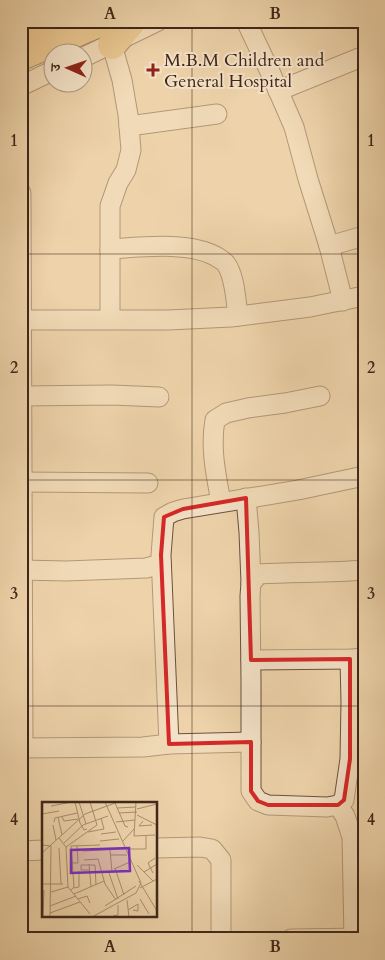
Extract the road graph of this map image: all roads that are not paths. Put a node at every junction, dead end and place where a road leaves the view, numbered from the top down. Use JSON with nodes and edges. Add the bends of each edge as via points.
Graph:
{"nodes":[{"id":1,"x":46,"y":21,"type":"edge"},
{"id":2,"x":132,"y":21,"type":"edge"},
{"id":3,"x":158,"y":21,"type":"edge"},
{"id":4,"x":246,"y":21,"type":"edge"},
{"id":5,"x":21,"y":32,"type":"edge"},
{"id":6,"x":108,"y":33,"type":"edge"},
{"id":7,"x":92,"y":48,"type":"edge"},
{"id":8,"x":21,"y":56,"type":"edge"},
{"id":9,"x":364,"y":56,"type":"edge"},
{"id":10,"x":42,"y":77,"type":"edge"},
{"id":11,"x":21,"y":86,"type":"edge"},
{"id":12,"x":278,"y":91,"type":"junction"},
{"id":13,"x":217,"y":114,"type":"dead end"},
{"id":14,"x":129,"y":126,"type":"junction"},
{"id":15,"x":21,"y":193,"type":"edge"},
{"id":16,"x":364,"y":236,"type":"edge"},
{"id":17,"x":329,"y":246,"type":"junction"},
{"id":18,"x":110,"y":249,"type":"junction"},
{"id":19,"x":364,"y":296,"type":"edge"},
{"id":20,"x":343,"y":301,"type":"junction"},
{"id":21,"x":238,"y":316,"type":"junction"},
{"id":22,"x":110,"y":319,"type":"junction"},
{"id":23,"x":22,"y":320,"type":"edge"},
{"id":24,"x":22,"y":396,"type":"edge"},
{"id":25,"x":320,"y":396,"type":"dead end"},
{"id":26,"x":159,"y":397,"type":"dead end"},
{"id":27,"x":364,"y":476,"type":"edge"},
{"id":28,"x":22,"y":482,"type":"edge"},
{"id":29,"x":148,"y":483,"type":"dead end"},
{"id":30,"x":246,"y":498,"type":"junction"},
{"id":31,"x":221,"y":502,"type":"junction"},
{"id":32,"x":22,"y":563,"type":"edge"},
{"id":33,"x":161,"y":564,"type":"junction"},
{"id":34,"x":364,"y":570,"type":"edge"},
{"id":35,"x":251,"y":583,"type":"junction"},
{"id":36,"x":357,"y":658,"type":"edge"},
{"id":37,"x":251,"y":660,"type":"junction"},
{"id":38,"x":251,"y":742,"type":"junction"},
{"id":39,"x":169,"y":744,"type":"junction"},
{"id":40,"x":22,"y":748,"type":"edge"},
{"id":41,"x":338,"y":805,"type":"junction"},
{"id":42,"x":358,"y":837,"type":"edge"},
{"id":43,"x":158,"y":848,"type":"edge"},
{"id":44,"x":42,"y":850,"type":"edge"},
{"id":45,"x":21,"y":851,"type":"edge"},
{"id":46,"x":359,"y":938,"type":"edge"},
{"id":47,"x":221,"y":939,"type":"edge"},
{"id":48,"x":291,"y":939,"type":"edge"}],
"edges":[{"from":1,"to":5,"type":"highway"},
{"from":2,"to":6,"type":"highway"},
{"from":3,"to":6,"type":"street"},
{"from":4,"to":12,"type":"street"},
{"from":6,"to":7,"type":"street"},
{"from":6,"to":8,"type":"highway"},
{"from":6,"to":14,"type":"street","via":[[122,80]]},
{"from":9,"to":12,"type":"street"},
{"from":10,"to":11,"type":"street"},
{"from":12,"to":17,"type":"street","via":[[294,127]]},
{"from":13,"to":14,"type":"street"},
{"from":14,"to":18,"type":"street","via":[[131,150],[128,163],[110,206]]},
{"from":15,"to":23,"type":"street"},
{"from":16,"to":17,"type":"street"},
{"from":17,"to":20,"type":"street"},
{"from":18,"to":21,"type":"street","via":[[153,246],[191,248],[209,253],[226,263],[233,280]]},
{"from":18,"to":22,"type":"street"},
{"from":19,"to":20,"type":"street"},
{"from":20,"to":21,"type":"street"},
{"from":21,"to":22,"type":"street"},
{"from":22,"to":23,"type":"street"},
{"from":23,"to":24,"type":"street"},
{"from":24,"to":26,"type":"street"},
{"from":24,"to":28,"type":"street"},
{"from":25,"to":31,"type":"street","via":[[226,413],[215,420],[213,456]]},
{"from":27,"to":30,"type":"street"},
{"from":28,"to":29,"type":"street"},
{"from":28,"to":32,"type":"street"},
{"from":30,"to":31,"type":"street"},
{"from":30,"to":35,"type":"street"},
{"from":31,"to":33,"type":"street","via":[[183,509],[164,517]]},
{"from":32,"to":33,"type":"street","via":[[66,571],[146,568]]},
{"from":32,"to":40,"type":"street"},
{"from":33,"to":39,"type":"street"},
{"from":34,"to":35,"type":"street","via":[[259,574]]},
{"from":35,"to":37,"type":"street"},
{"from":36,"to":37,"type":"street"},
{"from":36,"to":41,"type":"street","via":[[351,702],[350,759],[344,800]]},
{"from":37,"to":38,"type":"street"},
{"from":38,"to":39,"type":"street"},
{"from":38,"to":41,"type":"street","via":[[251,791],[258,801],[268,805],[327,808]]},
{"from":39,"to":40,"type":"street"},
{"from":41,"to":42,"type":"street"},
{"from":42,"to":46,"type":"street"},
{"from":43,"to":47,"type":"street","via":[[212,848],[221,860]]},
{"from":44,"to":45,"type":"street"},
{"from":46,"to":48,"type":"street"}]}
